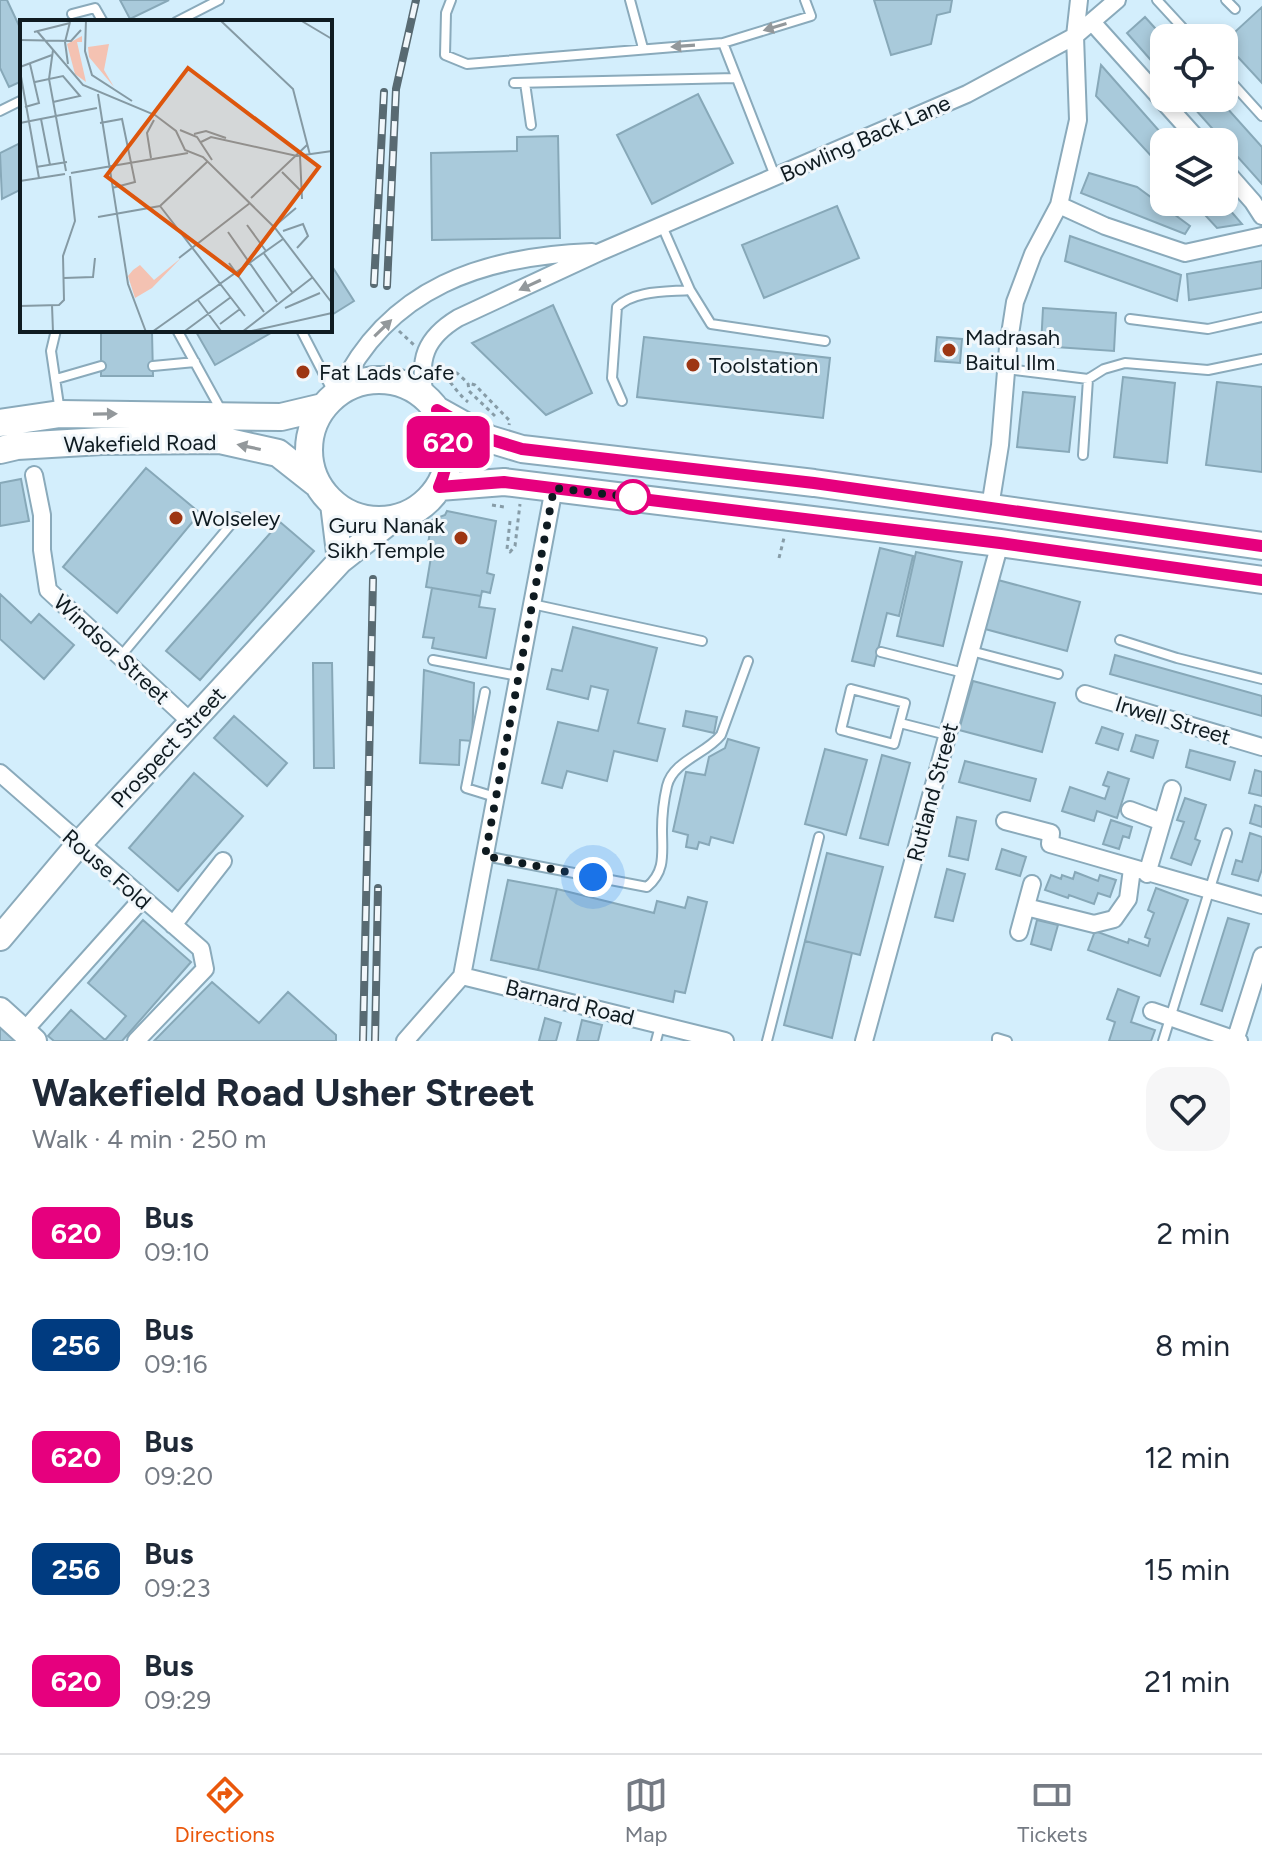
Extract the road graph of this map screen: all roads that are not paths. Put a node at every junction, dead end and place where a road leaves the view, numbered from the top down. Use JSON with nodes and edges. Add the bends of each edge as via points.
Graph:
{"nodes":[{"id":1,"x":219,"y":0,"type":"edge"},
{"id":2,"x":451,"y":0,"type":"edge"},
{"id":3,"x":630,"y":0,"type":"edge"},
{"id":4,"x":805,"y":0,"type":"edge"},
{"id":5,"x":1079,"y":0,"type":"edge"},
{"id":6,"x":1117,"y":0,"type":"edge"},
{"id":7,"x":1157,"y":0,"type":"edge"},
{"id":8,"x":1226,"y":0,"type":"edge"},
{"id":9,"x":1235,"y":9,"type":"dead end"},
{"id":10,"x":72,"y":14,"type":"dead end"},
{"id":11,"x":102,"y":20,"type":"edge"},
{"id":12,"x":180,"y":20,"type":"edge"},
{"id":13,"x":1092,"y":22,"type":"junction"},
{"id":14,"x":1179,"y":24,"type":"edge"},
{"id":15,"x":1075,"y":36,"type":"junction"},
{"id":16,"x":723,"y":43,"type":"junction"},
{"id":17,"x":643,"y":48,"type":"junction"},
{"id":18,"x":736,"y":78,"type":"junction"},
{"id":19,"x":514,"y":83,"type":"dead end"},
{"id":20,"x":525,"y":83,"type":"junction"},
{"id":21,"x":1238,"y":89,"type":"edge"},
{"id":22,"x":20,"y":101,"type":"edge"},
{"id":23,"x":0,"y":111,"type":"edge"},
{"id":24,"x":1262,"y":116,"type":"edge"},
{"id":25,"x":531,"y":125,"type":"dead end"},
{"id":26,"x":1187,"y":128,"type":"edge"},
{"id":27,"x":775,"y":177,"type":"junction"},
{"id":28,"x":1238,"y":183,"type":"edge"},
{"id":29,"x":1059,"y":205,"type":"junction"},
{"id":30,"x":1259,"y":205,"type":"edge"},
{"id":31,"x":662,"y":226,"type":"junction"},
{"id":32,"x":1262,"y":236,"type":"edge"},
{"id":33,"x":600,"y":252,"type":"junction"},
{"id":34,"x":690,"y":290,"type":"junction"},
{"id":35,"x":1262,"y":317,"type":"edge"},
{"id":36,"x":1130,"y":319,"type":"dead end"},
{"id":37,"x":56,"y":332,"type":"edge"},
{"id":38,"x":178,"y":332,"type":"edge"},
{"id":39,"x":302,"y":332,"type":"edge"},
{"id":40,"x":825,"y":341,"type":"dead end"},
{"id":41,"x":1262,"y":359,"type":"edge"},
{"id":42,"x":195,"y":362,"type":"junction"},
{"id":43,"x":101,"y":366,"type":"dead end"},
{"id":44,"x":153,"y":366,"type":"dead end"},
{"id":45,"x":1006,"y":369,"type":"junction"},
{"id":46,"x":56,"y":379,"type":"junction"},
{"id":47,"x":1088,"y":379,"type":"junction"},
{"id":48,"x":332,"y":397,"type":"junction"},
{"id":49,"x":622,"y":401,"type":"dead end"},
{"id":50,"x":431,"y":403,"type":"junction"},
{"id":51,"x":60,"y":414,"type":"junction"},
{"id":52,"x":225,"y":418,"type":"junction"},
{"id":53,"x":0,"y":423,"type":"edge"},
{"id":54,"x":0,"y":450,"type":"edge"},
{"id":55,"x":1083,"y":455,"type":"dead end"},
{"id":56,"x":34,"y":475,"type":"dead end"},
{"id":57,"x":316,"y":483,"type":"junction"},
{"id":58,"x":439,"y":487,"type":"junction"},
{"id":59,"x":554,"y":488,"type":"junction"},
{"id":60,"x":333,"y":504,"type":"junction"},
{"id":61,"x":990,"y":507,"type":"junction"},
{"id":62,"x":237,"y":517,"type":"dead end"},
{"id":63,"x":392,"y":520,"type":"junction"},
{"id":64,"x":1000,"y":543,"type":"junction"},
{"id":65,"x":1262,"y":546,"type":"edge"},
{"id":66,"x":340,"y":561,"type":"junction"},
{"id":67,"x":1262,"y":580,"type":"edge"},
{"id":68,"x":532,"y":604,"type":"junction"},
{"id":69,"x":1120,"y":640,"type":"dead end"},
{"id":70,"x":702,"y":641,"type":"dead end"},
{"id":71,"x":971,"y":651,"type":"junction"},
{"id":72,"x":881,"y":652,"type":"dead end"},
{"id":73,"x":120,"y":657,"type":"junction"},
{"id":74,"x":433,"y":660,"type":"dead end"},
{"id":75,"x":748,"y":661,"type":"dead end"},
{"id":76,"x":965,"y":673,"type":"junction"},
{"id":77,"x":1058,"y":674,"type":"dead end"},
{"id":78,"x":519,"y":676,"type":"junction"},
{"id":79,"x":1262,"y":679,"type":"edge"},
{"id":80,"x":485,"y":692,"type":"dead end"},
{"id":81,"x":1085,"y":694,"type":"dead end"},
{"id":82,"x":191,"y":722,"type":"junction"},
{"id":83,"x":900,"y":723,"type":"junction"},
{"id":84,"x":948,"y":735,"type":"junction"},
{"id":85,"x":1262,"y":747,"type":"edge"},
{"id":86,"x":0,"y":773,"type":"edge"},
{"id":87,"x":1172,"y":789,"type":"dead end"},
{"id":88,"x":496,"y":797,"type":"junction"},
{"id":89,"x":1130,"y":810,"type":"dead end"},
{"id":90,"x":1005,"y":821,"type":"dead end"},
{"id":91,"x":1162,"y":822,"type":"junction"},
{"id":92,"x":1227,"y":833,"type":"dead end"},
{"id":93,"x":819,"y":837,"type":"dead end"},
{"id":94,"x":79,"y":844,"type":"junction"},
{"id":95,"x":485,"y":856,"type":"junction"},
{"id":96,"x":223,"y":861,"type":"dead end"},
{"id":97,"x":1140,"y":871,"type":"junction"},
{"id":98,"x":1032,"y":884,"type":"dead end"},
{"id":99,"x":1209,"y":890,"type":"junction"},
{"id":100,"x":142,"y":899,"type":"junction"},
{"id":101,"x":1262,"y":905,"type":"edge"},
{"id":102,"x":1026,"y":907,"type":"junction"},
{"id":103,"x":173,"y":925,"type":"junction"},
{"id":104,"x":1019,"y":932,"type":"dead end"},
{"id":105,"x":0,"y":938,"type":"edge"},
{"id":106,"x":1262,"y":956,"type":"edge"},
{"id":107,"x":1259,"y":974,"type":"edge"},
{"id":108,"x":462,"y":976,"type":"junction"},
{"id":109,"x":0,"y":1010,"type":"edge"},
{"id":110,"x":1152,"y":1011,"type":"dead end"},
{"id":111,"x":1170,"y":1017,"type":"junction"},
{"id":112,"x":658,"y":1033,"type":"edge"},
{"id":113,"x":28,"y":1036,"type":"edge"},
{"id":114,"x":997,"y":1040,"type":"edge"},
{"id":115,"x":136,"y":1041,"type":"edge"},
{"id":116,"x":405,"y":1041,"type":"edge"},
{"id":117,"x":725,"y":1041,"type":"edge"},
{"id":118,"x":767,"y":1041,"type":"edge"},
{"id":119,"x":864,"y":1041,"type":"edge"},
{"id":120,"x":1007,"y":1041,"type":"edge"},
{"id":121,"x":1163,"y":1041,"type":"edge"},
{"id":122,"x":1237,"y":1041,"type":"edge"}],
"edges":[{"from":1,"to":12,"type":"lane"},
{"from":2,"to":17,"type":"lane","via":[[445,55],[467,64]]},
{"from":3,"to":17,"type":"lane"},
{"from":4,"to":16,"type":"lane","one_way":true,"via":[[811,16]]},
{"from":5,"to":15,"type":"street"},
{"from":6,"to":13,"type":"street","name":"Bowling Back Lane"},
{"from":7,"to":14,"type":"lane"},
{"from":8,"to":9,"type":"lane"},
{"from":10,"to":11,"type":"lane","via":[[95,8]]},
{"from":13,"to":15,"type":"street","name":"Bowling Back Lane"},
{"from":13,"to":26,"type":"street"},
{"from":15,"to":27,"type":"street","name":"Bowling Back Lane","via":[[967,94]]},
{"from":15,"to":29,"type":"street","via":[[1078,120]]},
{"from":16,"to":17,"type":"lane","one_way":true},
{"from":16,"to":18,"type":"lane"},
{"from":18,"to":20,"type":"lane"},
{"from":18,"to":27,"type":"lane"},
{"from":19,"to":20,"type":"lane"},
{"from":20,"to":25,"type":"lane"},
{"from":21,"to":24,"type":"lane"},
{"from":22,"to":23,"type":"lane"},
{"from":27,"to":31,"type":"street","name":"Bowling Back Lane"},
{"from":28,"to":30,"type":"street"},
{"from":29,"to":32,"type":"street","via":[[1185,253]]},
{"from":29,"to":45,"type":"street","via":[[1015,302]]},
{"from":31,"to":33,"type":"street","name":"Bowling Back Lane"},
{"from":31,"to":34,"type":"lane"},
{"from":48,"to":33,"type":"street","name":"Bowling Back Lane","one_way":true,"via":[[362,348],[406,305],[446,282],[499,263]]},
{"from":33,"to":50,"type":"street","name":"Bowling Back Lane","one_way":true,"via":[[440,329],[426,349],[421,372]]},
{"from":34,"to":40,"type":"lane","via":[[711,324]]},
{"from":34,"to":49,"type":"lane","via":[[640,295],[617,307],[612,378]]},
{"from":35,"to":36,"type":"lane","via":[[1208,329]]},
{"from":37,"to":46,"type":"lane","via":[[51,351]]},
{"from":38,"to":42,"type":"lane"},
{"from":39,"to":48,"type":"lane"},
{"from":41,"to":47,"type":"lane","via":[[1208,370],[1125,363]]},
{"from":42,"to":44,"type":"lane"},
{"from":42,"to":52,"type":"lane"},
{"from":43,"to":46,"type":"lane"},
{"from":45,"to":47,"type":"lane"},
{"from":45,"to":61,"type":"street"},
{"from":46,"to":51,"type":"lane"},
{"from":47,"to":55,"type":"lane"},
{"from":48,"to":50,"type":"main road","via":[[353,384],[375,380],[403,384]]},
{"from":48,"to":52,"type":"main road","name":"Wakefield Road","via":[[281,417]]},
{"from":48,"to":57,"type":"main road","via":[[309,437]]},
{"from":50,"to":58,"type":"main road","via":[[448,437],[447,467]]},
{"from":50,"to":61,"type":"main road","via":[[489,439],[506,435],[522,449]]},
{"from":51,"to":52,"type":"main road","name":"Wakefield Road","one_way":true},
{"from":51,"to":53,"type":"main road","name":"Wakefield Road"},
{"from":57,"to":54,"type":"main road","name":"Wakefield Road","one_way":true,"via":[[278,453],[220,440],[102,441]]},
{"from":56,"to":73,"type":"street","name":"Windsor Street","via":[[48,590]]},
{"from":57,"to":60,"type":"main road"},
{"from":58,"to":59,"type":"main road","via":[[504,482]]},
{"from":58,"to":63,"type":"main road","via":[[421,507]]},
{"from":59,"to":64,"type":"main road"},
{"from":59,"to":68,"type":"street"},
{"from":60,"to":63,"type":"main road","via":[[360,519]]},
{"from":60,"to":66,"type":"street"},
{"from":61,"to":65,"type":"main road"},
{"from":62,"to":73,"type":"lane"},
{"from":63,"to":66,"type":"street","name":"Prospect Street"},
{"from":64,"to":67,"type":"main road"},
{"from":64,"to":71,"type":"street","name":"Rutland Street"},
{"from":66,"to":82,"type":"street","name":"Prospect Street"},
{"from":68,"to":70,"type":"lane"},
{"from":68,"to":78,"type":"street"},
{"from":69,"to":79,"type":"lane"},
{"from":71,"to":76,"type":"street","name":"Rutland Street"},
{"from":71,"to":77,"type":"lane"},
{"from":72,"to":76,"type":"lane"},
{"from":73,"to":82,"type":"street","name":"Windsor Street"},
{"from":74,"to":78,"type":"lane"},
{"from":75,"to":95,"type":"lane","via":[[721,735],[671,775],[662,867],[659,878],[647,887]]},
{"from":76,"to":84,"type":"street","name":"Rutland Street"},
{"from":78,"to":88,"type":"street"},
{"from":80,"to":88,"type":"lane","via":[[466,788]]},
{"from":81,"to":85,"type":"street","name":"Irwell Street"},
{"from":82,"to":94,"type":"street","name":"Prospect Street"},
{"from":83,"to":83,"type":"lane","via":[[894,744],[841,730],[851,689],[905,703]]},
{"from":83,"to":84,"type":"lane"},
{"from":84,"to":119,"type":"street","name":"Rutland Street"},
{"from":86,"to":94,"type":"street","name":"Rouse Fold"},
{"from":87,"to":91,"type":"street"},
{"from":88,"to":95,"type":"street"},
{"from":89,"to":91,"type":"street"},
{"from":90,"to":97,"type":"street","via":[[1051,833],[1050,844]]},
{"from":91,"to":97,"type":"street"},
{"from":92,"to":99,"type":"lane"},
{"from":93,"to":118,"type":"lane"},
{"from":94,"to":100,"type":"street","name":"Rouse Fold"},
{"from":94,"to":105,"type":"street","name":"Prospect Street"},
{"from":95,"to":108,"type":"street"},
{"from":96,"to":103,"type":"street"},
{"from":97,"to":99,"type":"street"},
{"from":97,"to":102,"type":"street","via":[[1114,919],[1094,924]]},
{"from":98,"to":102,"type":"street"},
{"from":99,"to":101,"type":"street"},
{"from":99,"to":111,"type":"lane"},
{"from":100,"to":103,"type":"street","name":"Rouse Fold"},
{"from":100,"to":113,"type":"street"},
{"from":102,"to":104,"type":"street"},
{"from":103,"to":115,"type":"street","name":"Rouse Fold","via":[[201,949],[205,969]]},
{"from":106,"to":107,"type":"street"},
{"from":107,"to":122,"type":"street"},
{"from":108,"to":112,"type":"street","name":"Barnard Road"},
{"from":108,"to":116,"type":"street"},
{"from":109,"to":113,"type":"street"},
{"from":110,"to":111,"type":"street"},
{"from":111,"to":121,"type":"lane"},
{"from":111,"to":122,"type":"street"},
{"from":112,"to":117,"type":"street","name":"Barnard Road"},
{"from":114,"to":120,"type":"lane"}]}
